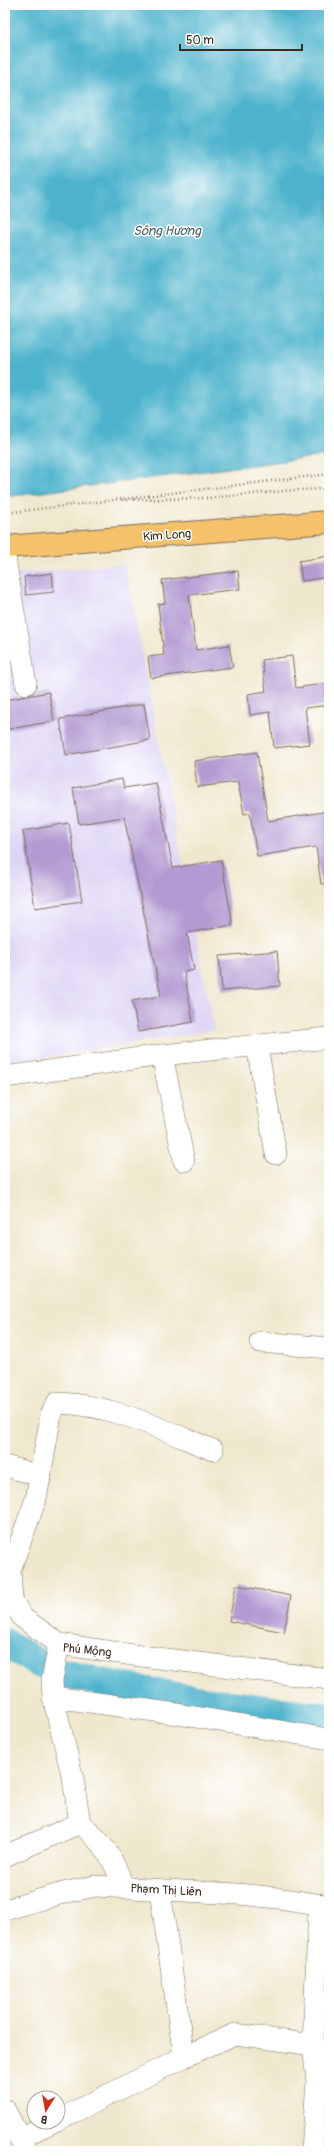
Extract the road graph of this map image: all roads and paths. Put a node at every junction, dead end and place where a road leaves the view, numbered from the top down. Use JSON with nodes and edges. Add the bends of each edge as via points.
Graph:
{"nodes":[{"id":1,"x":329,"y":474,"type":"edge"},
{"id":2,"x":329,"y":489,"type":"edge"},
{"id":3,"x":106,"y":500,"type":"junction"},
{"id":4,"x":5,"y":513,"type":"edge"},
{"id":5,"x":329,"y":522,"type":"edge"},
{"id":6,"x":5,"y":547,"type":"edge"},
{"id":7,"x":5,"y":558,"type":"edge"},
{"id":8,"x":26,"y":684,"type":"dead end"},
{"id":9,"x":329,"y":1038,"type":"edge"},
{"id":10,"x":256,"y":1046,"type":"junction"},
{"id":11,"x":162,"y":1055,"type":"junction"},
{"id":12,"x":5,"y":1077,"type":"edge"},
{"id":13,"x":276,"y":1154,"type":"dead end"},
{"id":14,"x":184,"y":1161,"type":"dead end"},
{"id":15,"x":260,"y":1342,"type":"dead end"},
{"id":16,"x":329,"y":1348,"type":"edge"},
{"id":17,"x":213,"y":1450,"type":"dead end"},
{"id":18,"x":5,"y":1466,"type":"edge"},
{"id":19,"x":41,"y":1476,"type":"junction"},
{"id":20,"x":59,"y":1644,"type":"junction"},
{"id":21,"x":329,"y":1680,"type":"edge"},
{"id":22,"x":53,"y":1697,"type":"junction"},
{"id":23,"x":329,"y":1739,"type":"edge"},
{"id":24,"x":80,"y":1823,"type":"junction"},
{"id":25,"x":5,"y":1856,"type":"edge"},
{"id":26,"x":123,"y":1888,"type":"junction"},
{"id":27,"x":160,"y":1890,"type":"junction"},
{"id":28,"x":324,"y":1905,"type":"edge"},
{"id":29,"x":5,"y":1910,"type":"edge"},
{"id":30,"x":313,"y":2046,"type":"junction"},
{"id":31,"x":184,"y":2057,"type":"junction"},
{"id":32,"x":323,"y":2081,"type":"edge"},
{"id":33,"x":5,"y":2110,"type":"edge"},
{"id":34,"x":66,"y":2116,"type":"edge"},
{"id":35,"x":42,"y":2130,"type":"edge"},
{"id":36,"x":22,"y":2144,"type":"edge"},
{"id":37,"x":318,"y":2144,"type":"edge"}],
"edges":[{"from":1,"to":3,"type":"path"},
{"from":2,"to":3,"type":"path","via":[[208,498]]},
{"from":3,"to":4,"type":"path"},
{"from":5,"to":6,"type":"main road","name":"Kim Long"},
{"from":7,"to":8,"type":"street"},
{"from":9,"to":10,"type":"street"},
{"from":10,"to":11,"type":"street"},
{"from":10,"to":13,"type":"street"},
{"from":11,"to":12,"type":"street"},
{"from":11,"to":14,"type":"street"},
{"from":15,"to":16,"type":"street"},
{"from":17,"to":19,"type":"street","via":[[128,1416],[57,1402],[51,1415]]},
{"from":18,"to":19,"type":"street"},
{"from":19,"to":20,"type":"street","via":[[36,1498],[10,1570],[12,1600],[23,1618]]},
{"from":20,"to":21,"type":"street","name":"Phú Mộng"},
{"from":20,"to":22,"type":"street","name":"Phú Mộng","via":[[52,1680]]},
{"from":22,"to":23,"type":"street"},
{"from":22,"to":24,"type":"street","name":"Phú Mộng","via":[[73,1779]]},
{"from":24,"to":25,"type":"street"},
{"from":24,"to":26,"type":"street","via":[[109,1853],[118,1870]]},
{"from":26,"to":27,"type":"street","name":"Phạm Thị Liên"},
{"from":26,"to":29,"type":"street","name":"Phạm Thị Liên","via":[[94,1886]]},
{"from":27,"to":28,"type":"street","name":"Phạm Thị Liên","via":[[278,1898]]},
{"from":27,"to":31,"type":"street"},
{"from":28,"to":30,"type":"street"},
{"from":30,"to":31,"type":"street","via":[[235,2034]]},
{"from":30,"to":32,"type":"street"},
{"from":31,"to":34,"type":"street"},
{"from":32,"to":37,"type":"street"},
{"from":33,"to":36,"type":"street"},
{"from":35,"to":36,"type":"street"}]}
